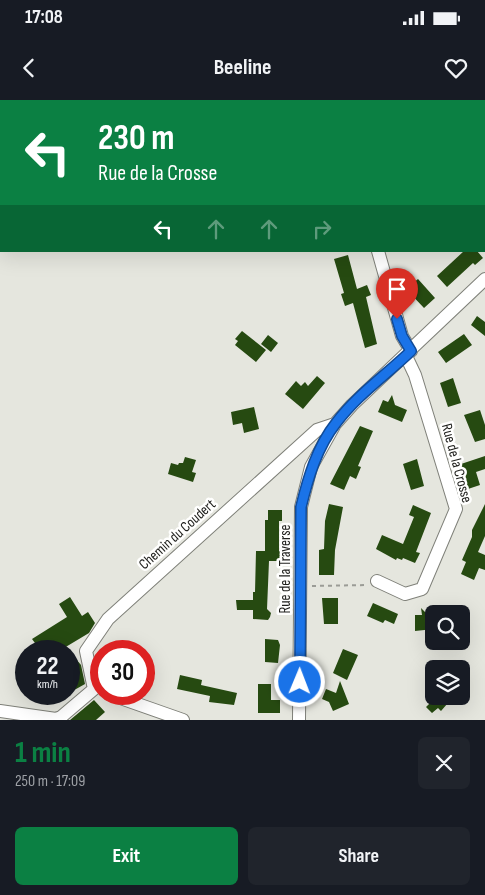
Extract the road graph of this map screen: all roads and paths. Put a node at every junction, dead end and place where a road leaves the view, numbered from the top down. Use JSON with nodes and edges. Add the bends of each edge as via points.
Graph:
{"nodes":[{"id":1,"x":378,"y":252,"type":"edge"},
{"id":2,"x":484,"y":281,"type":"edge"},
{"id":3,"x":408,"y":353,"type":"junction"},
{"id":4,"x":334,"y":424,"type":"junction"},
{"id":5,"x":377,"y":581,"type":"joint"},
{"id":6,"x":302,"y":586,"type":"junction"},
{"id":7,"x":94,"y":640,"type":"edge"},
{"id":8,"x":90,"y":645,"type":"edge"},
{"id":9,"x":90,"y":664,"type":"edge"},
{"id":10,"x":90,"y":696,"type":"edge"},
{"id":11,"x":141,"y":705,"type":"edge"},
{"id":12,"x":0,"y":711,"type":"edge"},
{"id":13,"x":56,"y":720,"type":"edge"},
{"id":14,"x":184,"y":720,"type":"edge"},
{"id":15,"x":299,"y":720,"type":"edge"}],
"edges":[{"from":1,"to":3,"type":"street","name":"Rue de la Crosse"},
{"from":2,"to":3,"type":"street","name":"Rue de la Traverse"},
{"from":3,"to":4,"type":"street","name":"Rue de la Traverse"},
{"from":3,"to":5,"type":"street","name":"Rue de la Crosse","via":[[456,509],[422,589],[406,594]]},
{"from":4,"to":6,"type":"street","name":"Rue de la Traverse","via":[[312,467],[301,507]]},
{"from":4,"to":7,"type":"street","name":"Chemin du Coudert","via":[[317,430],[108,619]]},
{"from":5,"to":6,"type":"path","via":[[365,586]]},
{"from":6,"to":15,"type":"street","name":"Rue de la Traverse"},
{"from":8,"to":9,"type":"street","name":"Chemin du Coudert","via":[[86,651]]},
{"from":10,"to":13,"type":"street"},
{"from":11,"to":14,"type":"street"},
{"from":12,"to":13,"type":"street"}]}
